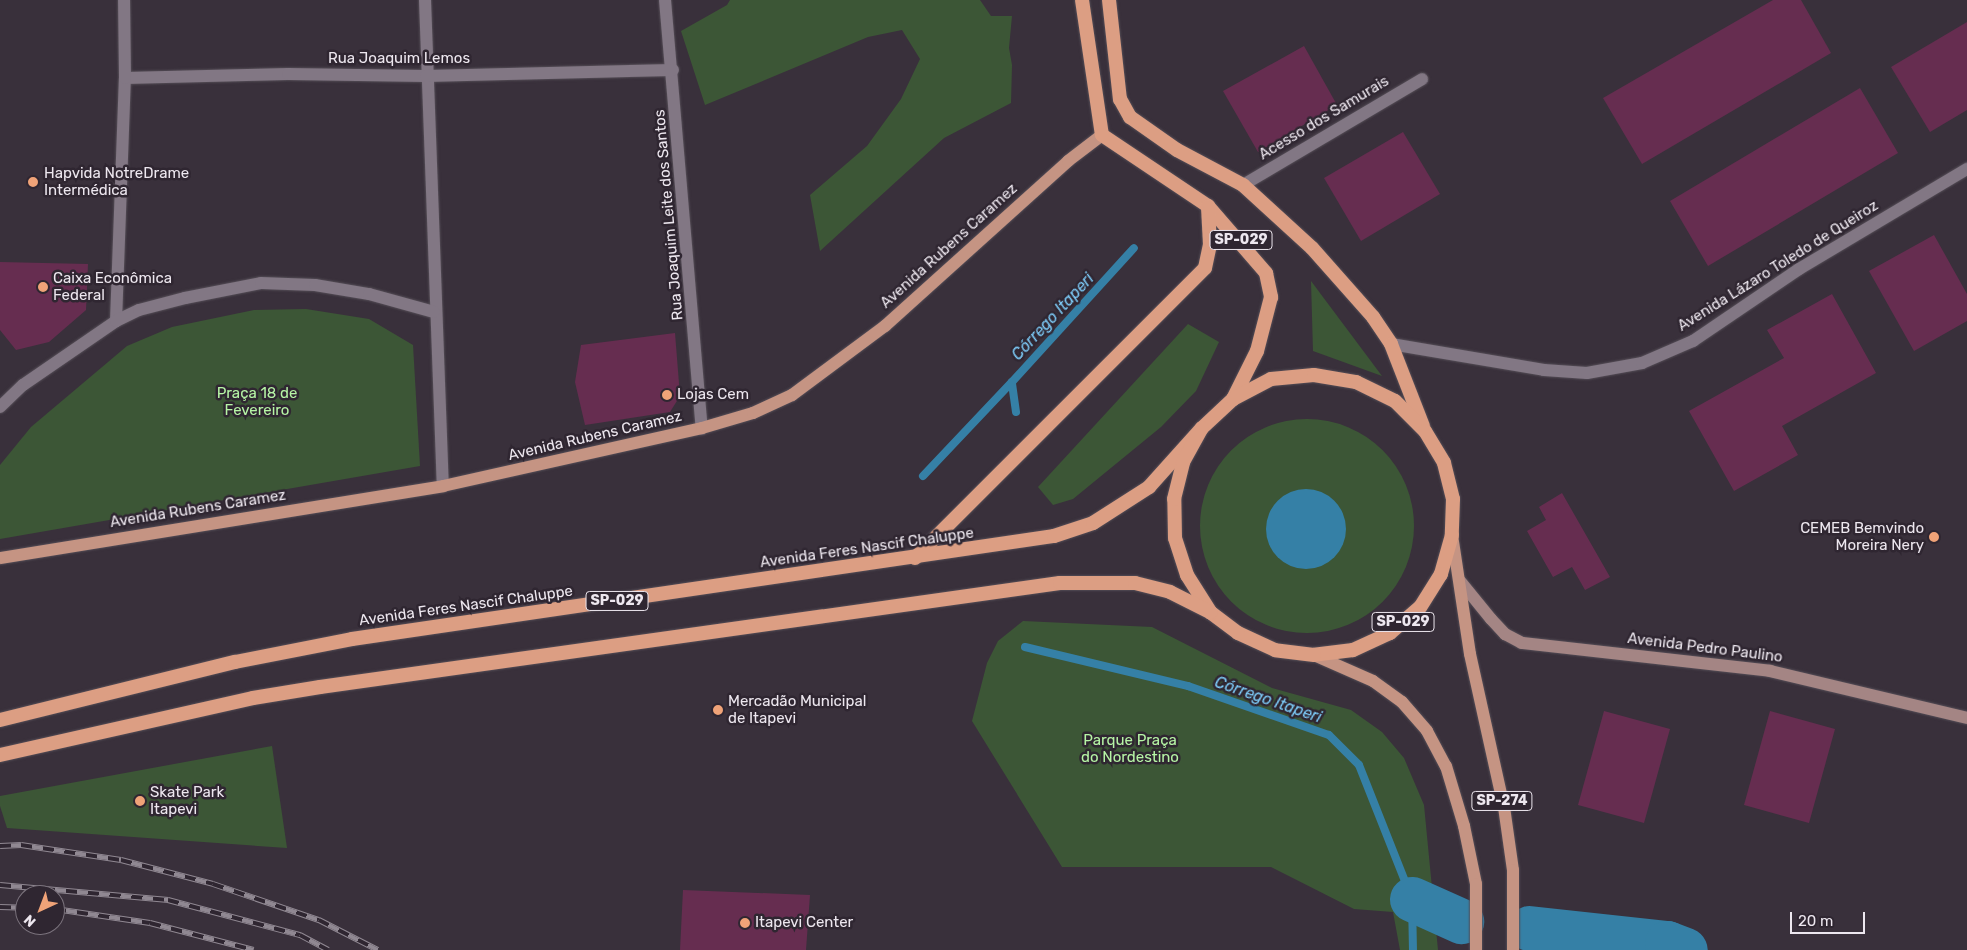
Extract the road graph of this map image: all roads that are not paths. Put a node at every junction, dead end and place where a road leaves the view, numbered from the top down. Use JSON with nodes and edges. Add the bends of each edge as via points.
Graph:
{"nodes":[{"id":1,"x":124,"y":0,"type":"edge"},
{"id":2,"x":425,"y":0,"type":"edge"},
{"id":3,"x":665,"y":0,"type":"edge"},
{"id":4,"x":1082,"y":0,"type":"edge"},
{"id":5,"x":1108,"y":0,"type":"edge"},
{"id":6,"x":674,"y":70,"type":"junction"},
{"id":7,"x":426,"y":76,"type":"junction"},
{"id":8,"x":125,"y":78,"type":"junction"},
{"id":9,"x":1422,"y":79,"type":"dead end"},
{"id":10,"x":1102,"y":135,"type":"junction"},
{"id":11,"x":1967,"y":169,"type":"edge"},
{"id":12,"x":1243,"y":185,"type":"junction"},
{"id":13,"x":1208,"y":206,"type":"junction"},
{"id":14,"x":434,"y":312,"type":"junction"},
{"id":15,"x":116,"y":321,"type":"junction"},
{"id":16,"x":1391,"y":344,"type":"junction"},
{"id":17,"x":1234,"y":399,"type":"junction"},
{"id":18,"x":0,"y":407,"type":"edge"},
{"id":19,"x":702,"y":428,"type":"junction"},
{"id":20,"x":1202,"y":428,"type":"junction"},
{"id":21,"x":1425,"y":431,"type":"junction"},
{"id":22,"x":443,"y":486,"type":"junction"},
{"id":23,"x":1452,"y":535,"type":"junction"},
{"id":24,"x":0,"y":558,"type":"edge"},
{"id":25,"x":915,"y":558,"type":"junction"},
{"id":26,"x":1460,"y":581,"type":"junction"},
{"id":27,"x":1211,"y":612,"type":"junction"},
{"id":28,"x":1314,"y":655,"type":"junction"},
{"id":29,"x":1967,"y":718,"type":"edge"},
{"id":30,"x":0,"y":720,"type":"edge"},
{"id":31,"x":0,"y":755,"type":"edge"},
{"id":32,"x":1476,"y":950,"type":"edge"},
{"id":33,"x":1513,"y":950,"type":"edge"}],
"edges":[{"from":1,"to":8,"type":"street"},
{"from":2,"to":7,"type":"street"},
{"from":3,"to":6,"type":"street","name":"Rua Joaquim Leite dos Santos"},
{"from":4,"to":10,"type":"highway"},
{"from":5,"to":12,"type":"highway","number":"SP-029","via":[[1120,99],[1130,117],[1177,150]]},
{"from":6,"to":7,"type":"street","name":"Rua Joaquim Lemos"},
{"from":6,"to":19,"type":"street","name":"Rua Joaquim Leite dos Santos"},
{"from":7,"to":8,"type":"street","name":"Rua Joaquim Lemos","via":[[288,74]]},
{"from":7,"to":14,"type":"street"},
{"from":8,"to":15,"type":"street"},
{"from":9,"to":12,"type":"street","name":"Acesso dos Samurais"},
{"from":10,"to":13,"type":"highway","number":"SP-029"},
{"from":10,"to":19,"type":"main road","name":"Avenida Rubens Caramez","via":[[1068,161],[892,320],[830,369],[792,395],[753,413]]},
{"from":11,"to":16,"type":"street","name":"Avenida Lázaro Toledo de Queiroz","via":[[1800,269],[1693,341],[1642,363],[1587,373],[1544,370]]},
{"from":12,"to":16,"type":"highway","number":"SP-029","via":[[1274,211],[1348,287]]},
{"from":13,"to":17,"type":"highway","number":"SP-029","via":[[1266,273],[1271,297],[1257,351]]},
{"from":13,"to":25,"type":"highway","via":[[1210,245],[1206,268]]},
{"from":14,"to":15,"type":"street","via":[[369,294],[324,286],[261,283],[139,310]]},
{"from":14,"to":22,"type":"street"},
{"from":15,"to":18,"type":"street","via":[[23,385]]},
{"from":16,"to":21,"type":"highway","number":"SP-029"},
{"from":17,"to":20,"type":"highway","number":"SP-029"},
{"from":17,"to":21,"type":"highway","number":"SP-029","via":[[1271,379],[1314,375],[1356,382],[1395,401]]},
{"from":19,"to":22,"type":"main road","name":"Avenida Rubens Caramez"},
{"from":20,"to":25,"type":"highway","name":"Avenida Feres Nascif Chaluppe","number":"SP-029","via":[[1150,487],[1093,523],[1054,536]]},
{"from":20,"to":27,"type":"highway","number":"SP-029","via":[[1183,462],[1174,499],[1175,538],[1186,575]]},
{"from":21,"to":23,"type":"highway","number":"SP-029","via":[[1446,472],[1453,499]]},
{"from":22,"to":24,"type":"main road","name":"Avenida Rubens Caramez"},
{"from":23,"to":26,"type":"main road","number":"SP-274"},
{"from":23,"to":28,"type":"highway","number":"SP-029","via":[[1441,574],[1420,607],[1390,633],[1353,650]]},
{"from":25,"to":30,"type":"highway","name":"Avenida Feres Nascif Chaluppe","number":"SP-029","via":[[352,638],[235,662]]},
{"from":26,"to":29,"type":"main road","name":"Avenida Pedro Paulino","via":[[1506,634],[1522,643],[1770,671]]},
{"from":26,"to":33,"type":"main road","number":"SP-274","via":[[1470,654],[1504,807],[1512,862]]},
{"from":27,"to":28,"type":"highway","number":"SP-029","via":[[1238,633],[1275,650]]},
{"from":27,"to":31,"type":"highway","number":"SP-029","via":[[1170,592],[1135,583],[1060,583],[320,687],[253,698]]},
{"from":28,"to":32,"type":"main road","number":"SP-274","via":[[1373,681],[1402,702],[1432,740],[1446,766],[1476,884]]}]}
